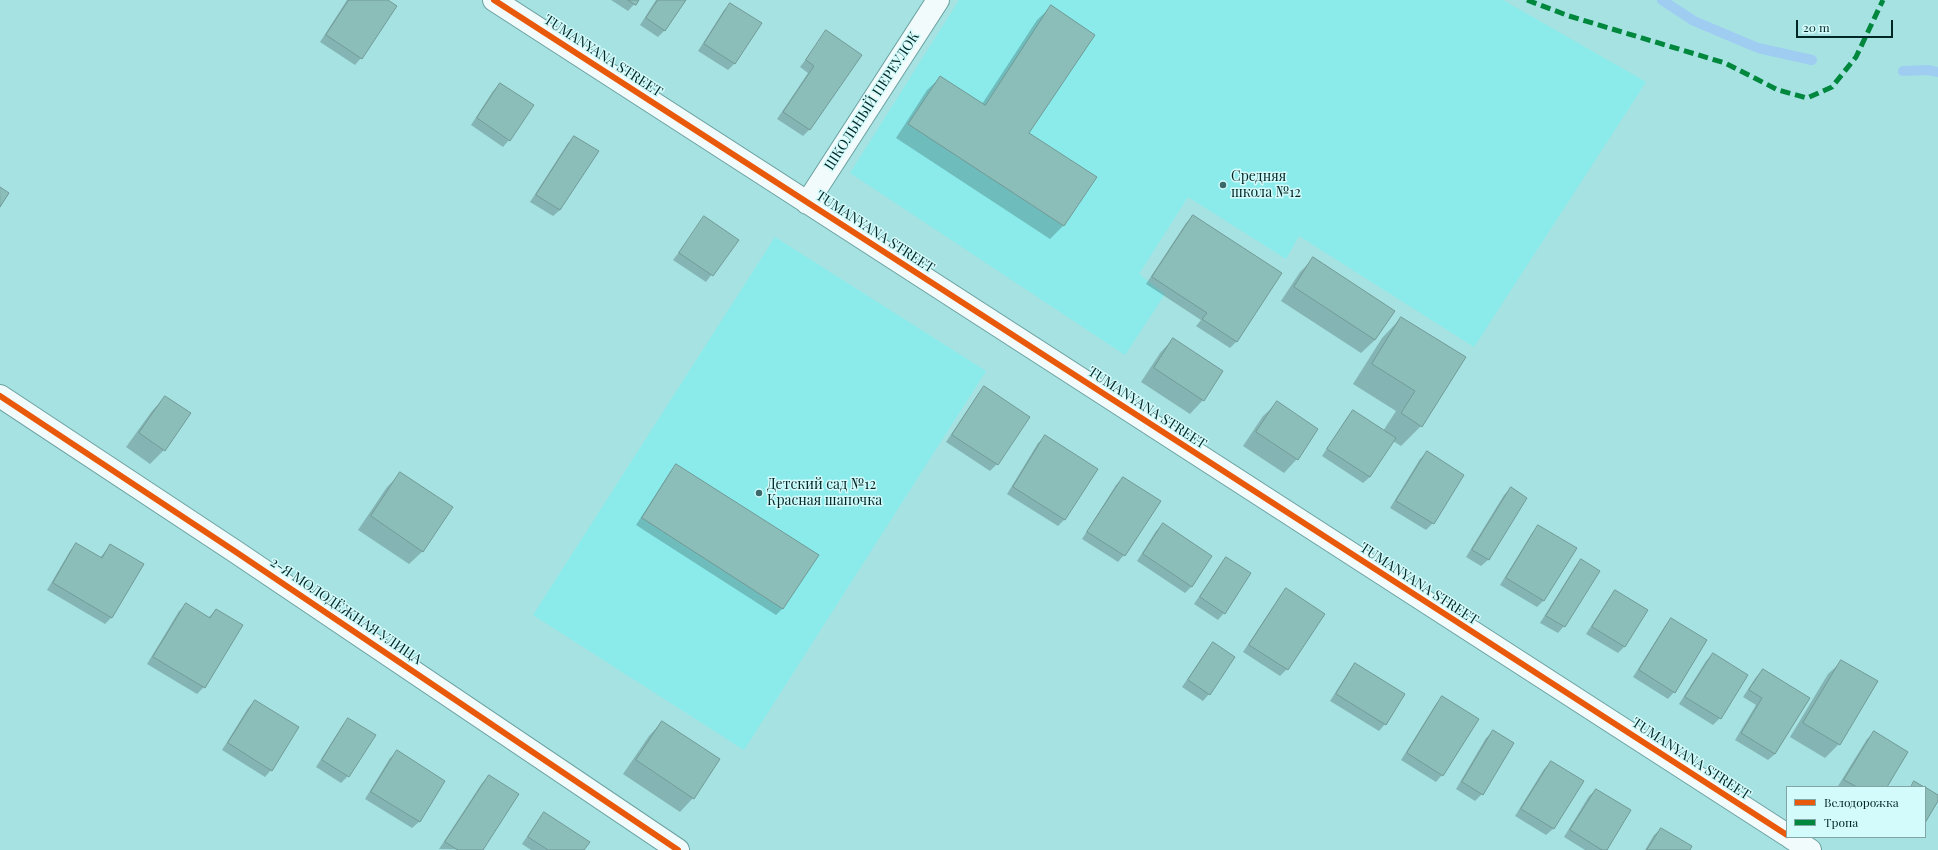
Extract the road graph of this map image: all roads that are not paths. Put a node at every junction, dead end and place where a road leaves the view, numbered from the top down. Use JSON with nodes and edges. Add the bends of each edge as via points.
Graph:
{"nodes":[{"id":1,"x":494,"y":0,"type":"edge"},
{"id":2,"x":938,"y":0,"type":"edge"},
{"id":3,"x":807,"y":203,"type":"junction"},
{"id":4,"x":0,"y":396,"type":"edge"},
{"id":5,"x":1786,"y":834,"type":"edge"},
{"id":6,"x":1792,"y":838,"type":"edge"},
{"id":7,"x":678,"y":850,"type":"edge"},
{"id":8,"x":1810,"y":850,"type":"edge"}],
"edges":[{"from":1,"to":3,"type":"street","name":"TUMANYANA STREET"},
{"from":2,"to":3,"type":"street","name":"ШКОЛЬНЫЙ ПЕРЕУЛОК"},
{"from":3,"to":5,"type":"street","name":"TUMANYANA STREET"},
{"from":4,"to":7,"type":"street","name":"2-Я МОЛОДЁЖНАЯ УЛИЦА"},
{"from":6,"to":8,"type":"street"}]}
